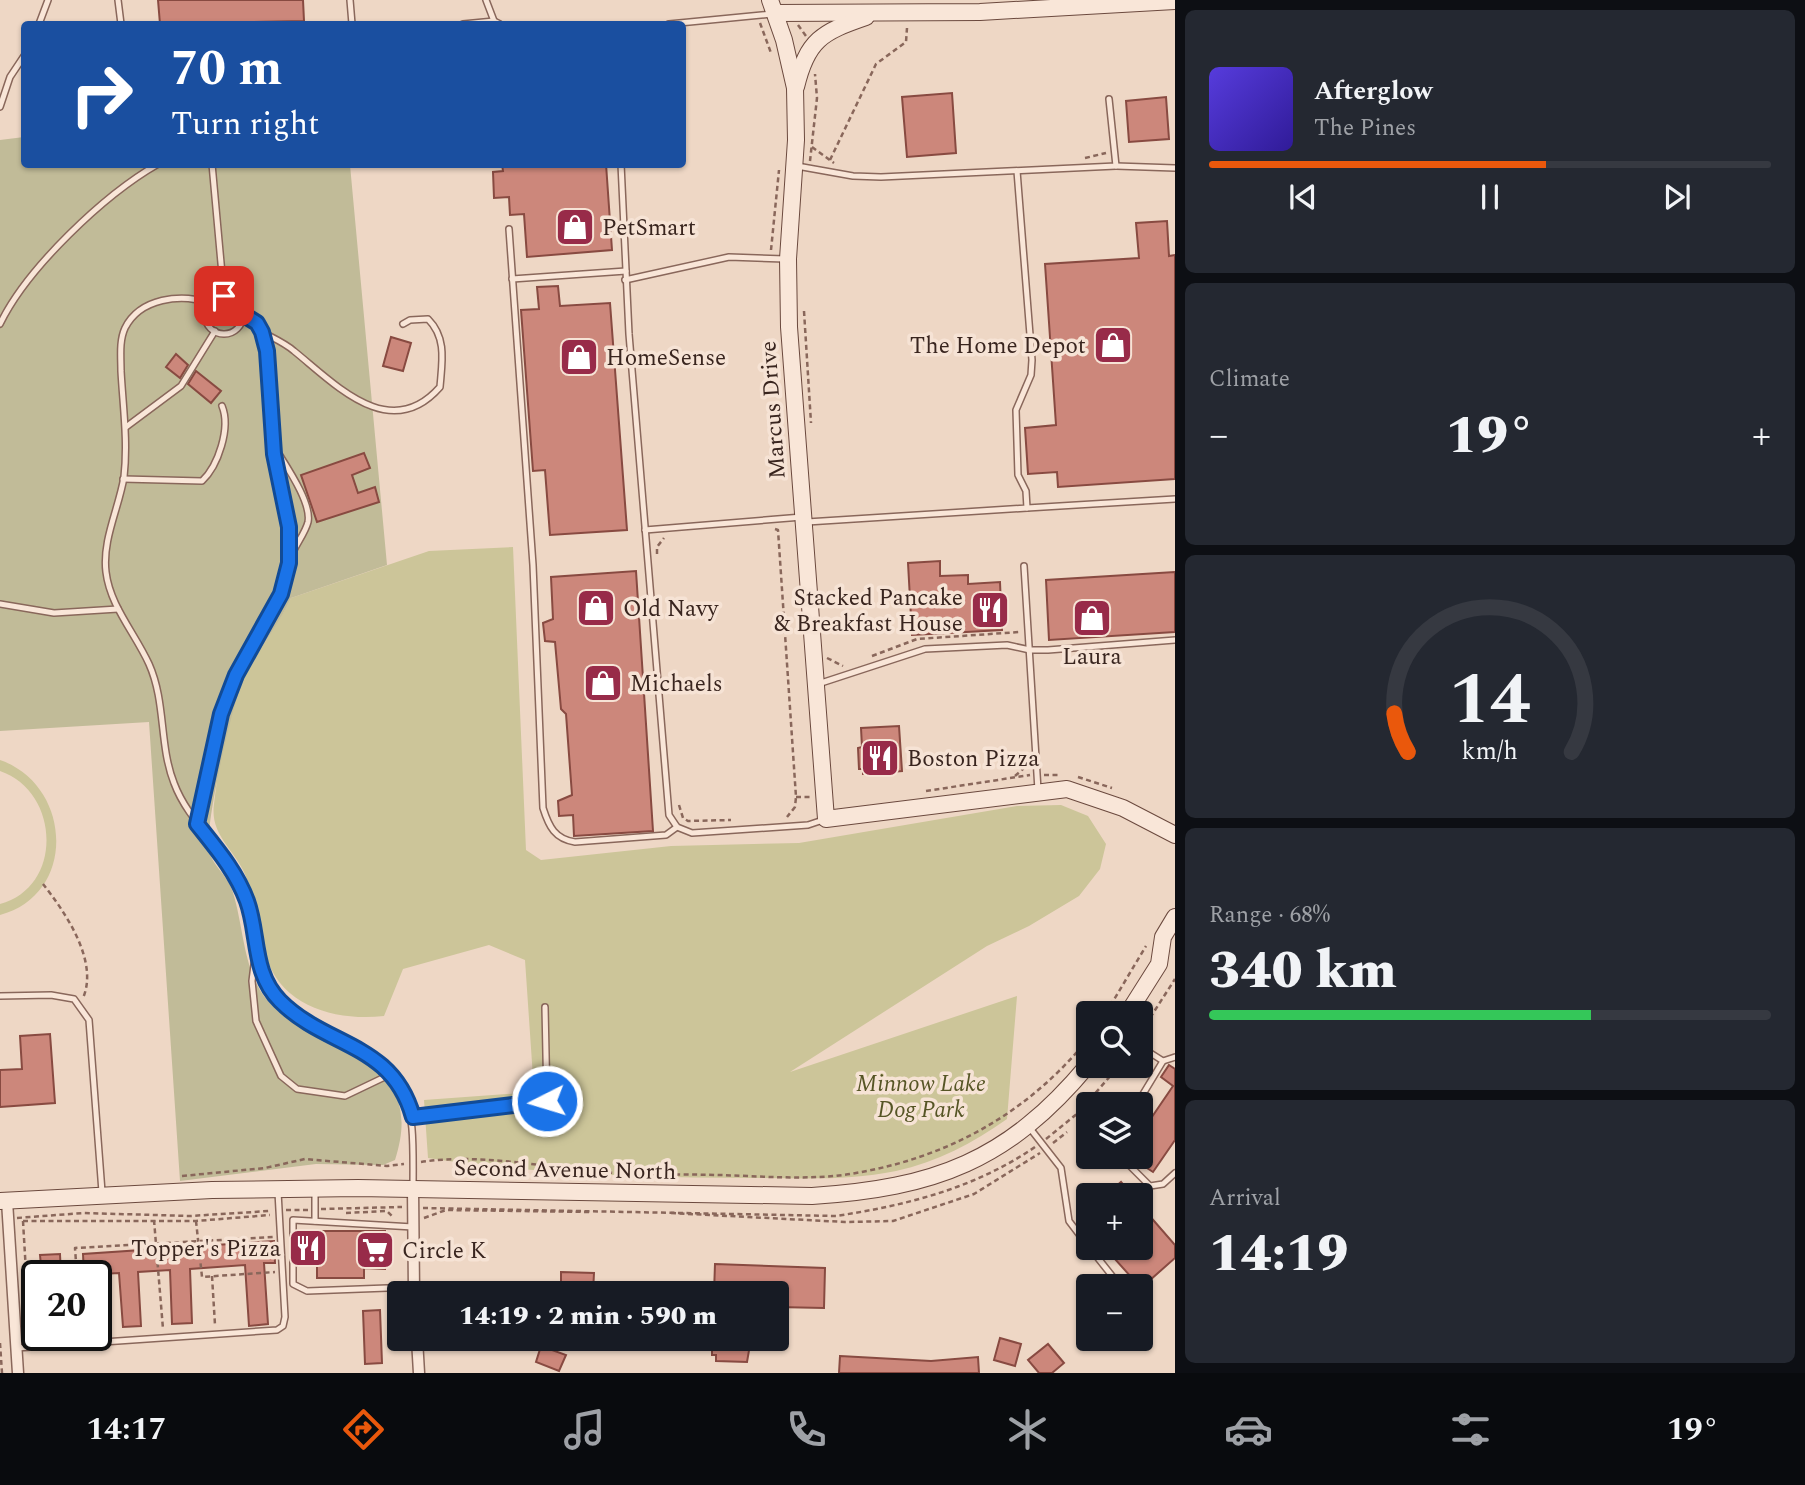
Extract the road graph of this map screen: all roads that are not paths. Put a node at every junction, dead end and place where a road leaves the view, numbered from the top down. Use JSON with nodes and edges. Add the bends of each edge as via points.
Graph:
{"nodes":[{"id":1,"x":48,"y":0,"type":"edge"},
{"id":2,"x":118,"y":0,"type":"edge"},
{"id":3,"x":350,"y":0,"type":"edge"},
{"id":4,"x":486,"y":0,"type":"edge"},
{"id":5,"x":1175,"y":1,"type":"edge"},
{"id":6,"x":772,"y":6,"type":"edge"},
{"id":7,"x":896,"y":6,"type":"edge"},
{"id":8,"x":878,"y":12,"type":"junction"},
{"id":9,"x":40,"y":21,"type":"edge"},
{"id":10,"x":121,"y":21,"type":"edge"},
{"id":11,"x":352,"y":21,"type":"edge"},
{"id":12,"x":496,"y":21,"type":"edge"},
{"id":13,"x":686,"y":23,"type":"edge"},
{"id":14,"x":21,"y":60,"type":"edge"},
{"id":15,"x":795,"y":88,"type":"junction"},
{"id":16,"x":1110,"y":99,"type":"dead end"},
{"id":17,"x":0,"y":107,"type":"edge"},
{"id":18,"x":794,"y":164,"type":"junction"},
{"id":19,"x":1116,"y":166,"type":"junction"},
{"id":20,"x":153,"y":168,"type":"edge"},
{"id":21,"x":212,"y":168,"type":"edge"},
{"id":22,"x":621,"y":168,"type":"edge"},
{"id":23,"x":1175,"y":168,"type":"edge"},
{"id":24,"x":1017,"y":171,"type":"junction"},
{"id":25,"x":509,"y":229,"type":"dead end"},
{"id":26,"x":788,"y":259,"type":"junction"},
{"id":27,"x":626,"y":271,"type":"junction"},
{"id":28,"x":512,"y":279,"type":"junction"},
{"id":29,"x":625,"y":280,"type":"junction"},
{"id":30,"x":224,"y":296,"type":"junction"},
{"id":31,"x":209,"y":303,"type":"junction"},
{"id":32,"x":244,"y":315,"type":"junction"},
{"id":33,"x":0,"y":324,"type":"edge"},
{"id":34,"x":403,"y":324,"type":"dead end"},
{"id":35,"x":215,"y":331,"type":"junction"},
{"id":36,"x":262,"y":332,"type":"junction"},
{"id":37,"x":222,"y":406,"type":"dead end"},
{"id":38,"x":126,"y":427,"type":"junction"},
{"id":39,"x":273,"y":446,"type":"junction"},
{"id":40,"x":123,"y":479,"type":"junction"},
{"id":41,"x":1175,"y":499,"type":"edge"},
{"id":42,"x":1027,"y":508,"type":"junction"},
{"id":43,"x":802,"y":520,"type":"junction"},
{"id":44,"x":645,"y":530,"type":"junction"},
{"id":45,"x":289,"y":563,"type":"junction"},
{"id":46,"x":1024,"y":566,"type":"dead end"},
{"id":47,"x":0,"y":604,"type":"edge"},
{"id":48,"x":118,"y":609,"type":"junction"},
{"id":49,"x":1175,"y":640,"type":"edge"},
{"id":50,"x":1030,"y":650,"type":"junction"},
{"id":51,"x":821,"y":684,"type":"junction"},
{"id":52,"x":1038,"y":790,"type":"junction"},
{"id":53,"x":826,"y":819,"type":"junction"},
{"id":54,"x":197,"y":824,"type":"junction"},
{"id":55,"x":677,"y":827,"type":"junction"},
{"id":56,"x":1175,"y":835,"type":"edge"},
{"id":57,"x":1175,"y":917,"type":"edge"},
{"id":58,"x":256,"y":954,"type":"junction"},
{"id":59,"x":1175,"y":954,"type":"edge"},
{"id":60,"x":1159,"y":964,"type":"junction"},
{"id":61,"x":0,"y":996,"type":"edge"},
{"id":62,"x":1136,"y":1001,"type":"edge"},
{"id":63,"x":545,"y":1007,"type":"dead end"},
{"id":64,"x":1153,"y":1055,"type":"edge"},
{"id":65,"x":1175,"y":1057,"type":"edge"},
{"id":66,"x":1163,"y":1061,"type":"junction"},
{"id":67,"x":391,"y":1074,"type":"junction"},
{"id":68,"x":1076,"y":1078,"type":"edge"},
{"id":69,"x":1144,"y":1092,"type":"edge"},
{"id":70,"x":413,"y":1117,"type":"junction"},
{"id":71,"x":1029,"y":1127,"type":"junction"},
{"id":72,"x":1133,"y":1169,"type":"edge"},
{"id":73,"x":1175,"y":1173,"type":"edge"},
{"id":74,"x":315,"y":1188,"type":"junction"},
{"id":75,"x":278,"y":1189,"type":"junction"},
{"id":76,"x":413,"y":1189,"type":"junction"},
{"id":77,"x":102,"y":1195,"type":"junction"},
{"id":78,"x":10,"y":1201,"type":"edge"},
{"id":79,"x":315,"y":1221,"type":"junction"},
{"id":80,"x":413,"y":1222,"type":"junction"},
{"id":81,"x":1076,"y":1230,"type":"edge"},
{"id":82,"x":1099,"y":1260,"type":"edge"},
{"id":83,"x":1110,"y":1274,"type":"edge"},
{"id":84,"x":414,"y":1281,"type":"edge"},
{"id":85,"x":387,"y":1290,"type":"edge"},
{"id":86,"x":16,"y":1348,"type":"junction"},
{"id":87,"x":418,"y":1351,"type":"edge"},
{"id":88,"x":18,"y":1373,"type":"edge"},
{"id":89,"x":419,"y":1373,"type":"edge"}],
"edges":[{"from":1,"to":9,"type":"lane"},
{"from":2,"to":10,"type":"lane"},
{"from":3,"to":11,"type":"lane"},
{"from":4,"to":12,"type":"lane"},
{"from":5,"to":7,"type":"street","via":[[1008,11]]},
{"from":6,"to":8,"type":"street","via":[[794,13]]},
{"from":6,"to":13,"type":"lane","via":[[757,18]]},
{"from":6,"to":15,"type":"street","name":"Marcus Drive"},
{"from":7,"to":8,"type":"street"},
{"from":8,"to":15,"type":"street","via":[[825,32],[814,42]]},
{"from":14,"to":17,"type":"lane"},
{"from":15,"to":18,"type":"street","name":"Marcus Drive"},
{"from":16,"to":19,"type":"lane"},
{"from":18,"to":24,"type":"lane","via":[[881,177]]},
{"from":18,"to":26,"type":"street","name":"Marcus Drive"},
{"from":19,"to":23,"type":"lane"},
{"from":19,"to":24,"type":"lane"},
{"from":20,"to":33,"type":"lane","via":[[108,201],[24,282]]},
{"from":21,"to":30,"type":"lane"},
{"from":22,"to":27,"type":"lane"},
{"from":24,"to":42,"type":"lane","via":[[1032,360],[1016,410],[1018,475],[1026,491]]},
{"from":25,"to":28,"type":"lane"},
{"from":26,"to":29,"type":"lane","via":[[718,259]]},
{"from":26,"to":43,"type":"street","name":"Marcus Drive"},
{"from":27,"to":28,"type":"lane"},
{"from":27,"to":29,"type":"lane"},
{"from":28,"to":55,"type":"lane","via":[[533,565],[543,808],[549,826],[564,840],[575,842],[666,835]]},
{"from":29,"to":44,"type":"lane"},
{"from":30,"to":31,"type":"lane"},
{"from":30,"to":32,"type":"lane","via":[[238,301]]},
{"from":31,"to":35,"type":"lane","via":[[205,317]]},
{"from":31,"to":38,"type":"lane","via":[[193,297],[153,303],[125,328],[120,347]]},
{"from":32,"to":35,"type":"lane","via":[[234,332]]},
{"from":32,"to":36,"type":"lane"},
{"from":34,"to":36,"type":"lane","via":[[428,319],[437,328],[441,337],[440,387],[419,406],[393,409],[360,404],[293,349]]},
{"from":35,"to":38,"type":"lane","via":[[181,386]]},
{"from":36,"to":39,"type":"lane"},
{"from":37,"to":40,"type":"lane","via":[[225,426],[215,464],[202,481]]},
{"from":38,"to":40,"type":"lane"},
{"from":39,"to":45,"type":"lane","via":[[289,527]]},
{"from":39,"to":45,"type":"lane","via":[[299,488],[308,515]]},
{"from":40,"to":48,"type":"lane","via":[[106,565]]},
{"from":41,"to":42,"type":"lane"},
{"from":42,"to":43,"type":"lane"},
{"from":43,"to":44,"type":"lane"},
{"from":43,"to":51,"type":"street","name":"Marcus Drive"},
{"from":44,"to":55,"type":"lane","via":[[669,815]]},
{"from":45,"to":54,"type":"lane","via":[[281,594],[236,675],[221,714]]},
{"from":46,"to":50,"type":"lane"},
{"from":47,"to":48,"type":"lane","via":[[54,613]]},
{"from":48,"to":54,"type":"lane","via":[[158,687],[174,783]]},
{"from":49,"to":50,"type":"lane"},
{"from":50,"to":51,"type":"lane","via":[[1007,645],[925,649]]},
{"from":50,"to":52,"type":"lane"},
{"from":51,"to":53,"type":"street","name":"Marcus Drive"},
{"from":52,"to":53,"type":"street"},
{"from":52,"to":56,"type":"street","via":[[1067,789],[1092,795]]},
{"from":53,"to":55,"type":"lane","via":[[808,825],[692,833]]},
{"from":54,"to":58,"type":"lane","via":[[238,879],[248,903]]},
{"from":57,"to":60,"type":"street","via":[[1163,937]]},
{"from":58,"to":67,"type":"lane","via":[[279,1001],[376,1059]]},
{"from":58,"to":67,"type":"lane","via":[[252,981],[256,1021],[281,1076],[297,1089],[345,1096]]},
{"from":59,"to":60,"type":"street"},
{"from":60,"to":62,"type":"street"},
{"from":61,"to":77,"type":"lane","via":[[74,999],[89,1020]]},
{"from":63,"to":70,"type":"lane","via":[[547,1101]]},
{"from":64,"to":66,"type":"lane"},
{"from":65,"to":66,"type":"lane"},
{"from":66,"to":69,"type":"lane"},
{"from":67,"to":70,"type":"lane","via":[[407,1097]]},
{"from":68,"to":71,"type":"street","name":"Second Avenue North"},
{"from":70,"to":76,"type":"lane"},
{"from":71,"to":76,"type":"street","name":"Second Avenue North","via":[[947,1172],[852,1194]]},
{"from":71,"to":81,"type":"lane","via":[[1061,1168],[1069,1221]]},
{"from":72,"to":73,"type":"lane","via":[[1150,1186],[1163,1184]]},
{"from":74,"to":75,"type":"street","name":"Second Avenue North"},
{"from":74,"to":76,"type":"street","name":"Second Avenue North"},
{"from":74,"to":79,"type":"lane"},
{"from":75,"to":77,"type":"street","name":"Second Avenue North"},
{"from":75,"to":86,"type":"lane","via":[[283,1326],[277,1330]]},
{"from":76,"to":80,"type":"street"},
{"from":77,"to":78,"type":"street","name":"Second Avenue North"},
{"from":78,"to":86,"type":"street"},
{"from":79,"to":80,"type":"lane"},
{"from":79,"to":85,"type":"lane","via":[[292,1220],[293,1284],[307,1291]]},
{"from":80,"to":84,"type":"street"},
{"from":82,"to":83,"type":"lane"},
{"from":86,"to":88,"type":"street"},
{"from":87,"to":89,"type":"street"}]}
